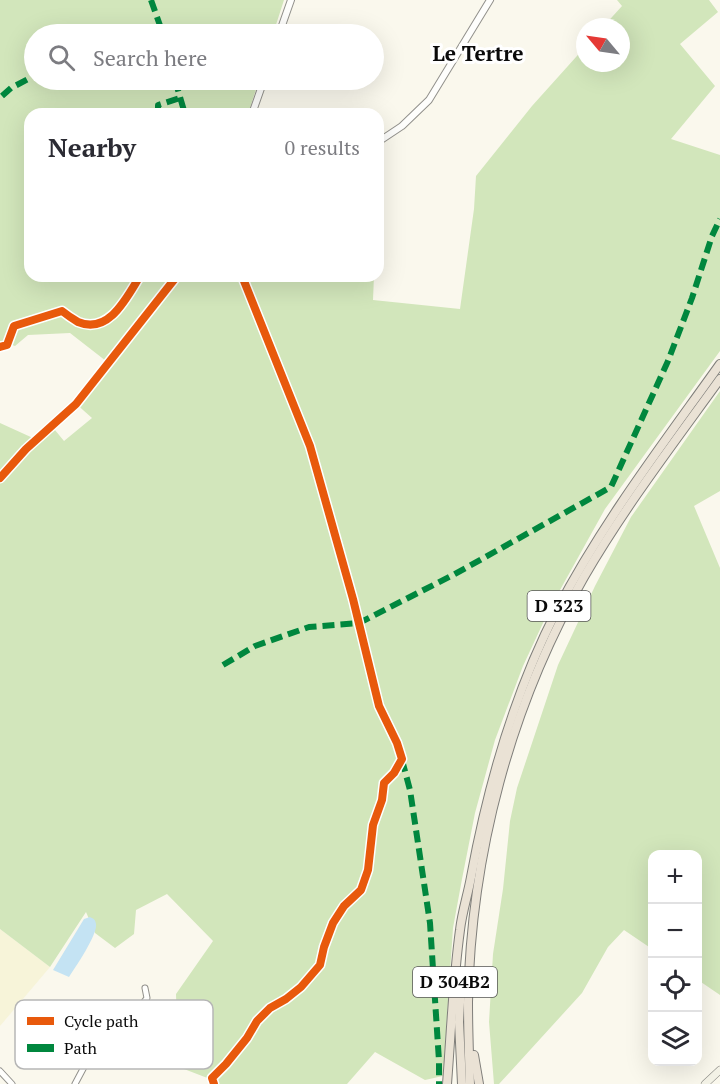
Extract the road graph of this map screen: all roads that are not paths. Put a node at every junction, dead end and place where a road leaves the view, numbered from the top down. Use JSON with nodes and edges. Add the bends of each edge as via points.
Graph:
{"nodes":[{"id":1,"x":291,"y":0,"type":"edge"},
{"id":2,"x":490,"y":0,"type":"edge"},
{"id":3,"x":283,"y":24,"type":"edge"},
{"id":4,"x":260,"y":90,"type":"edge"},
{"id":5,"x":254,"y":108,"type":"edge"},
{"id":6,"x":384,"y":138,"type":"edge"},
{"id":7,"x":172,"y":282,"type":"edge"},
{"id":8,"x":720,"y":364,"type":"edge"},
{"id":9,"x":720,"y":379,"type":"edge"},
{"id":10,"x":0,"y":478,"type":"edge"},
{"id":11,"x":470,"y":881,"type":"junction"},
{"id":12,"x":145,"y":988,"type":"dead end"},
{"id":13,"x":145,"y":1000,"type":"edge"},
{"id":14,"x":468,"y":1002,"type":"junction"},
{"id":15,"x":83,"y":1069,"type":"edge"},
{"id":16,"x":720,"y":1070,"type":"edge"},
{"id":17,"x":0,"y":1071,"type":"edge"},
{"id":18,"x":12,"y":1084,"type":"edge"},
{"id":19,"x":75,"y":1084,"type":"edge"},
{"id":20,"x":447,"y":1084,"type":"edge"},
{"id":21,"x":462,"y":1084,"type":"edge"},
{"id":22,"x":471,"y":1084,"type":"edge"},
{"id":23,"x":478,"y":1084,"type":"edge"},
{"id":24,"x":705,"y":1084,"type":"edge"}],
"edges":[{"from":1,"to":3,"type":"street"},
{"from":2,"to":6,"type":"street","via":[[429,100]]},
{"from":4,"to":5,"type":"street"},
{"from":7,"to":10,"type":"street","via":[[76,404]]},
{"from":8,"to":11,"type":"highway","number":"D 323","via":[[594,545],[557,611],[530,669],[503,743]]},
{"from":9,"to":14,"type":"highway","number":"D 323","via":[[596,557],[537,675],[508,753],[486,837],[474,919]]},
{"from":11,"to":20,"type":"highway","number":"D 304B2","via":[[460,928]]},
{"from":11,"to":21,"type":"highway","number":"D 323","via":[[459,1022]]},
{"from":12,"to":13,"type":"street"},
{"from":14,"to":22,"type":"highway","number":"D 323"},
{"from":14,"to":23,"type":"highway"},
{"from":15,"to":19,"type":"street"},
{"from":16,"to":24,"type":"main road"},
{"from":17,"to":18,"type":"street"}]}
